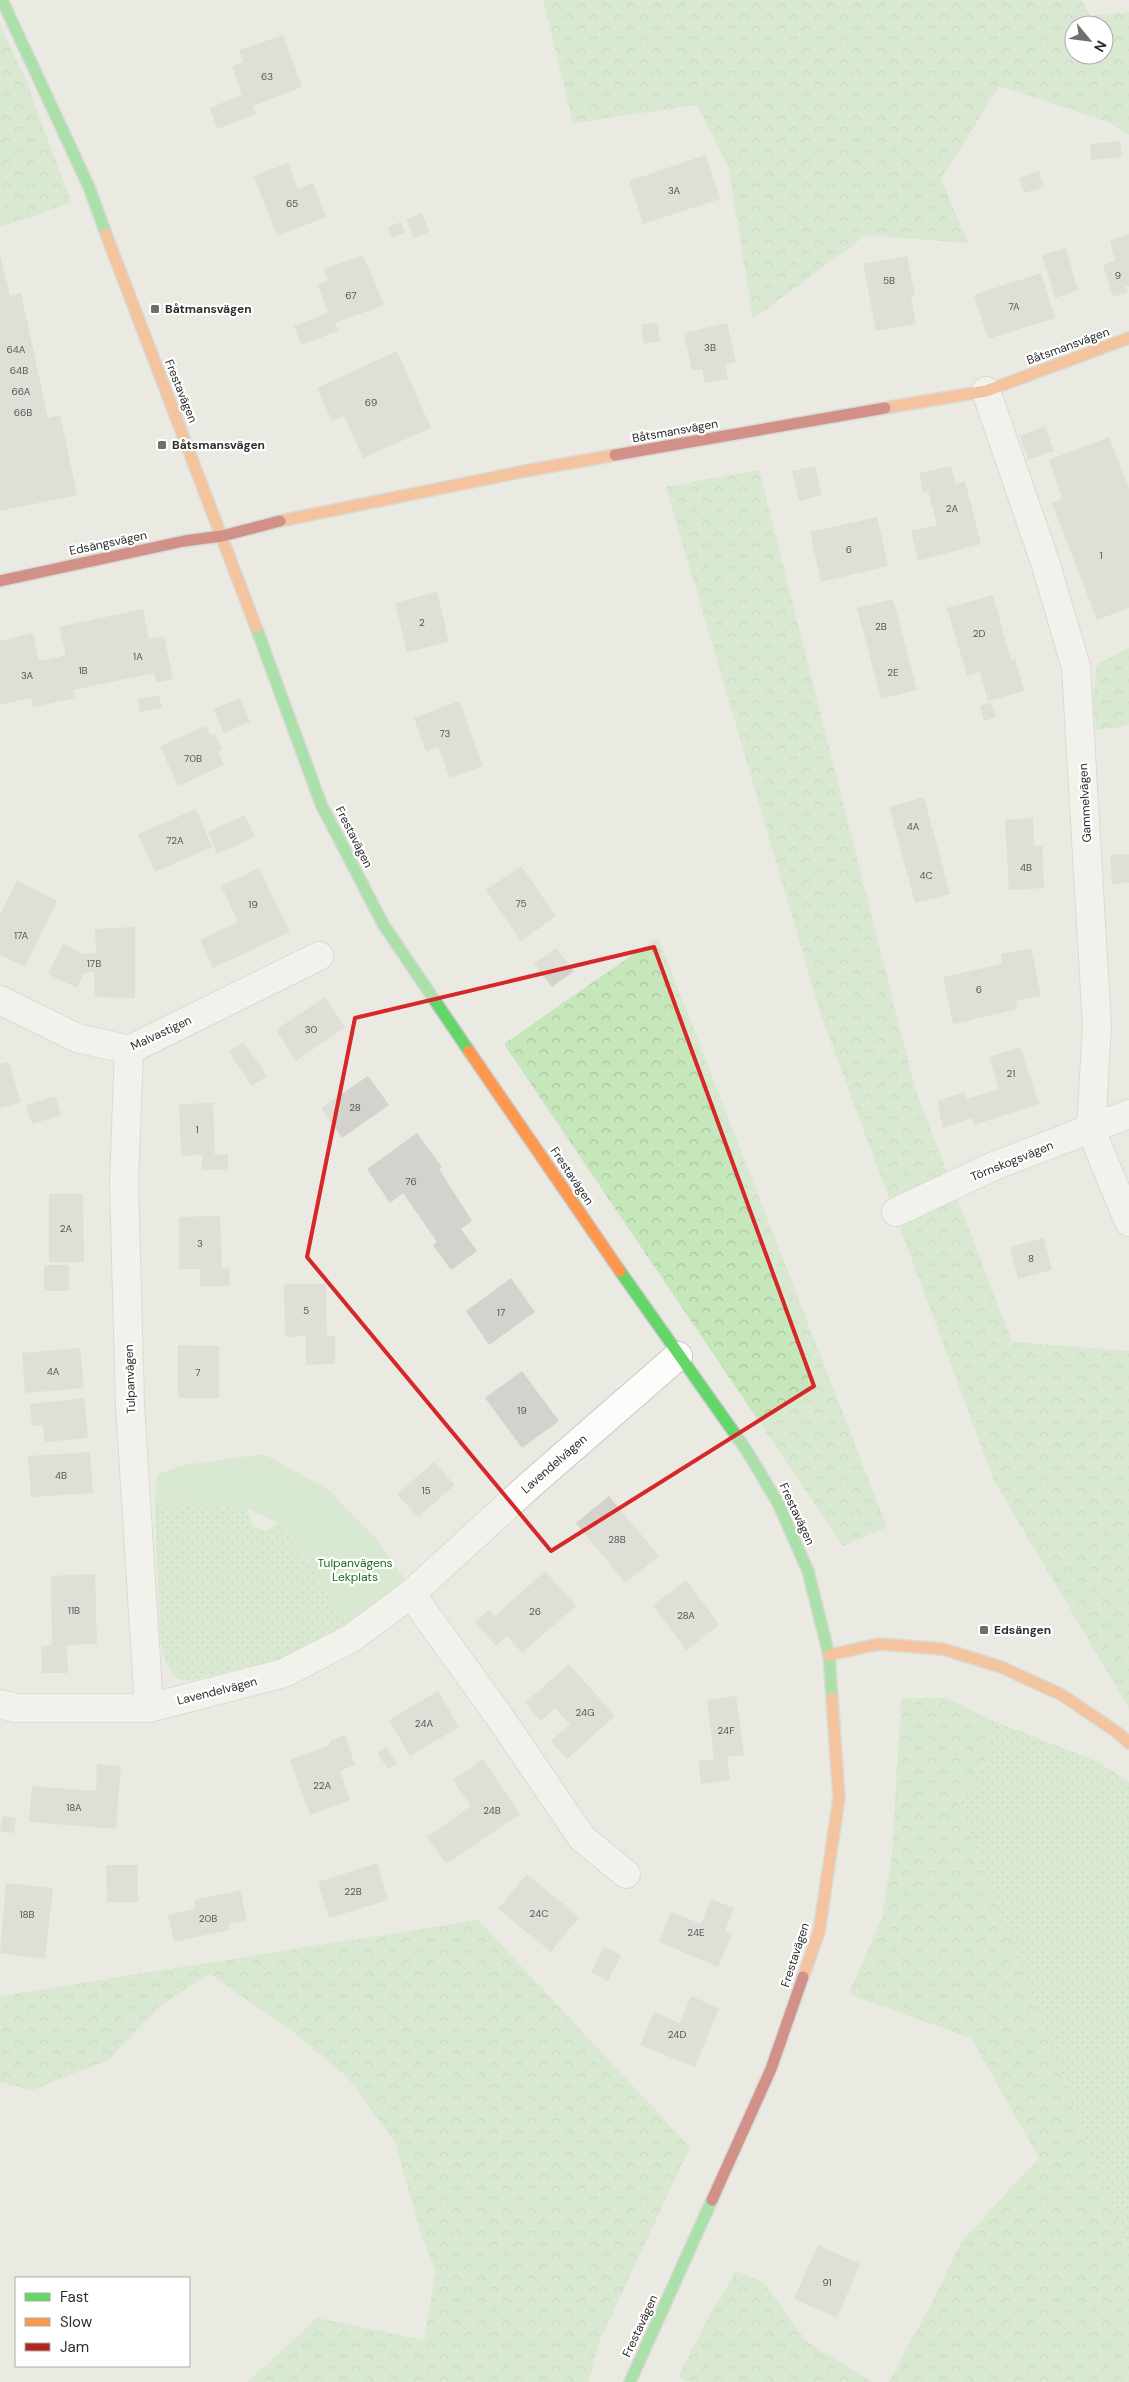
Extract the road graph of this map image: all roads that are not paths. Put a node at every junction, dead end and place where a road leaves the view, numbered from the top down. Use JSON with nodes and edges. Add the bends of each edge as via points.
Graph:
{"nodes":[{"id":1,"x":2,"y":0,"type":"edge"},
{"id":2,"x":1129,"y":338,"type":"edge"},
{"id":3,"x":986,"y":391,"type":"junction"},
{"id":4,"x":222,"y":536,"type":"junction"},
{"id":5,"x":0,"y":581,"type":"edge"},
{"id":6,"x":319,"y":956,"type":"dead end"},
{"id":7,"x":0,"y":1000,"type":"edge"},
{"id":8,"x":129,"y":1050,"type":"junction"},
{"id":9,"x":1129,"y":1114,"type":"edge"},
{"id":10,"x":1091,"y":1130,"type":"junction"},
{"id":11,"x":896,"y":1212,"type":"dead end"},
{"id":12,"x":1129,"y":1222,"type":"edge"},
{"id":13,"x":678,"y":1356,"type":"junction"},
{"id":14,"x":411,"y":1594,"type":"junction"},
{"id":15,"x":829,"y":1655,"type":"junction"},
{"id":16,"x":0,"y":1704,"type":"edge"},
{"id":17,"x":149,"y":1708,"type":"junction"},
{"id":18,"x":1129,"y":1743,"type":"edge"},
{"id":19,"x":626,"y":1874,"type":"dead end"},
{"id":20,"x":630,"y":2382,"type":"edge"}],
"edges":[{"from":1,"to":4,"type":"street","name":"Frestavägen","via":[[89,187]]},
{"from":2,"to":3,"type":"street","name":"Båtsmansvägen"},
{"from":3,"to":4,"type":"street","name":"Båtsmansvägen","via":[[525,471],[251,527]]},
{"from":3,"to":10,"type":"street","name":"Gammelvägen","via":[[1046,564],[1076,668],[1097,1026]]},
{"from":4,"to":5,"type":"street","name":"Edsängsvägen","via":[[184,541]]},
{"from":4,"to":13,"type":"street","name":"Frestavägen","via":[[321,804],[383,924]]},
{"from":6,"to":8,"type":"street","name":"Malvastigen"},
{"from":7,"to":8,"type":"street","name":"Malvastigen","via":[[77,1038]]},
{"from":8,"to":17,"type":"street","name":"Tulpanvägen","via":[[124,1182],[130,1405]]},
{"from":9,"to":10,"type":"street","name":"Törnskogsvägen"},
{"from":10,"to":11,"type":"street","name":"Törnskogsvägen","via":[[994,1166]]},
{"from":10,"to":12,"type":"street","name":"Gammelvägen"},
{"from":13,"to":14,"type":"street","name":"Lavendelvägen"},
{"from":13,"to":15,"type":"street","name":"Frestavägen","via":[[748,1451],[778,1502],[808,1571]]},
{"from":14,"to":17,"type":"street","name":"Lavendelvägen","via":[[350,1639],[284,1673]]},
{"from":14,"to":19,"type":"street","via":[[582,1838]]},
{"from":15,"to":18,"type":"street","via":[[879,1644],[944,1649],[1001,1667],[1062,1695]]},
{"from":15,"to":20,"type":"street","name":"Frestavägen","via":[[839,1798],[819,1932],[771,2069]]},
{"from":16,"to":17,"type":"street","name":"Lavendelvägen","via":[[17,1708]]}]}
